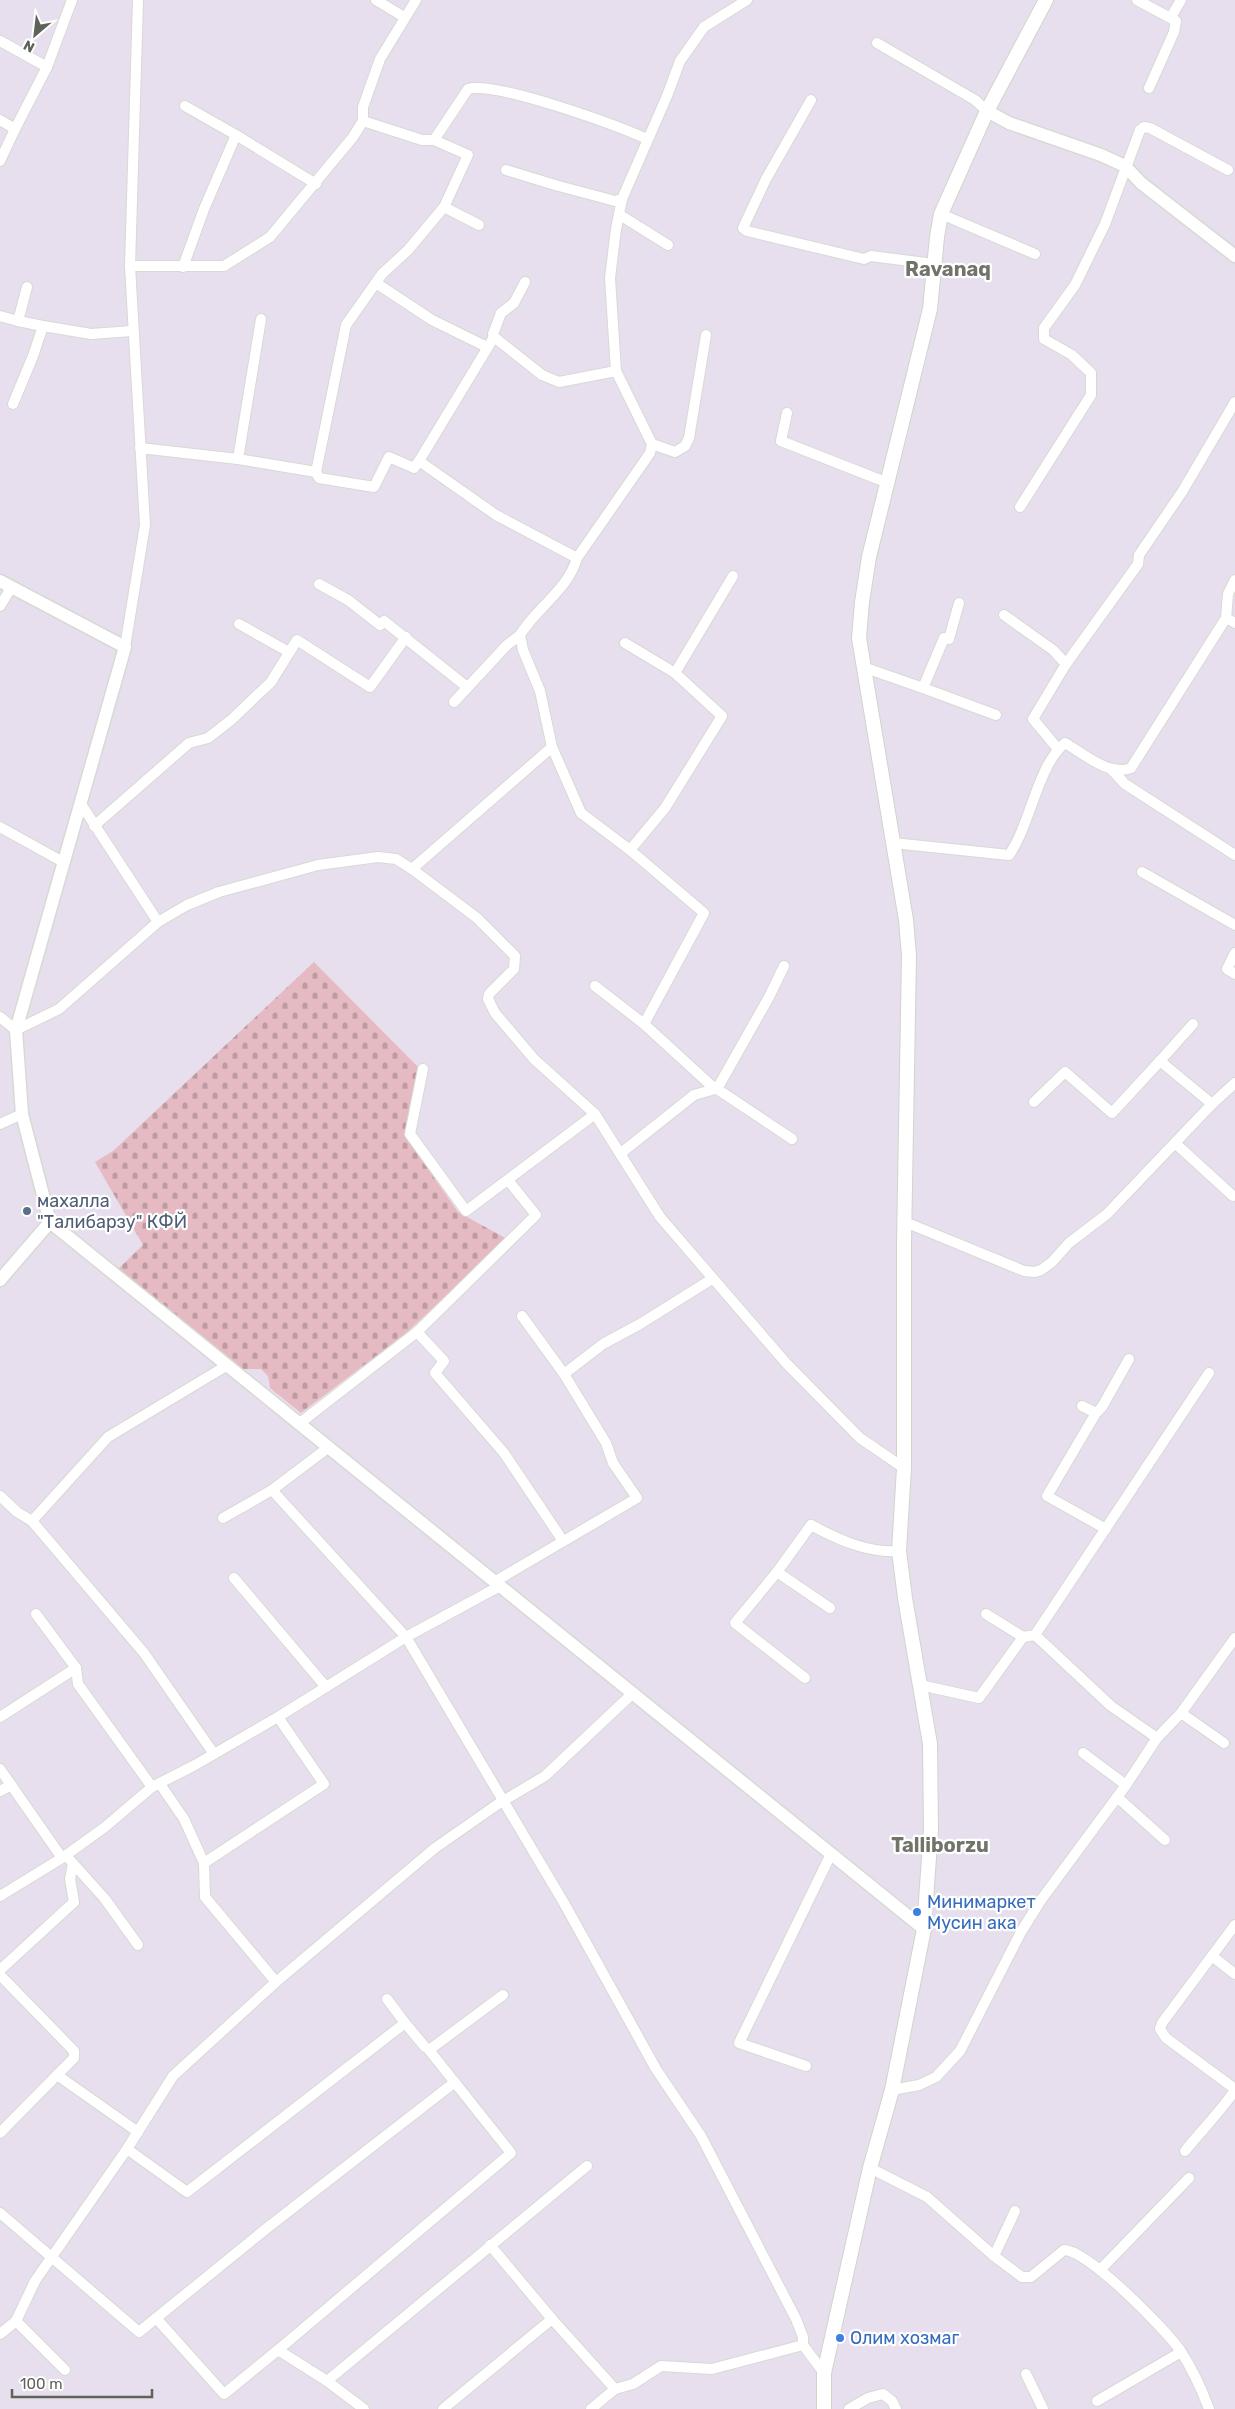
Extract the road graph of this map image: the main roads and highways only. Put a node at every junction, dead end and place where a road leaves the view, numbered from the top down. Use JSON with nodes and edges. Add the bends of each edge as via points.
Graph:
{"nodes":[{"id":1,"x":1046,"y":0,"type":"edge"},
{"id":2,"x":824,"y":2409,"type":"edge"}],
"edges":[{"from":1,"to":2,"type":"main road","via":[[987,111],[941,214],[930,308],[862,602],[859,638],[906,920],[909,956],[904,1468],[899,1551],[930,1744],[931,1829],[924,1928],[892,2090],[870,2168],[824,2372]]}]}
